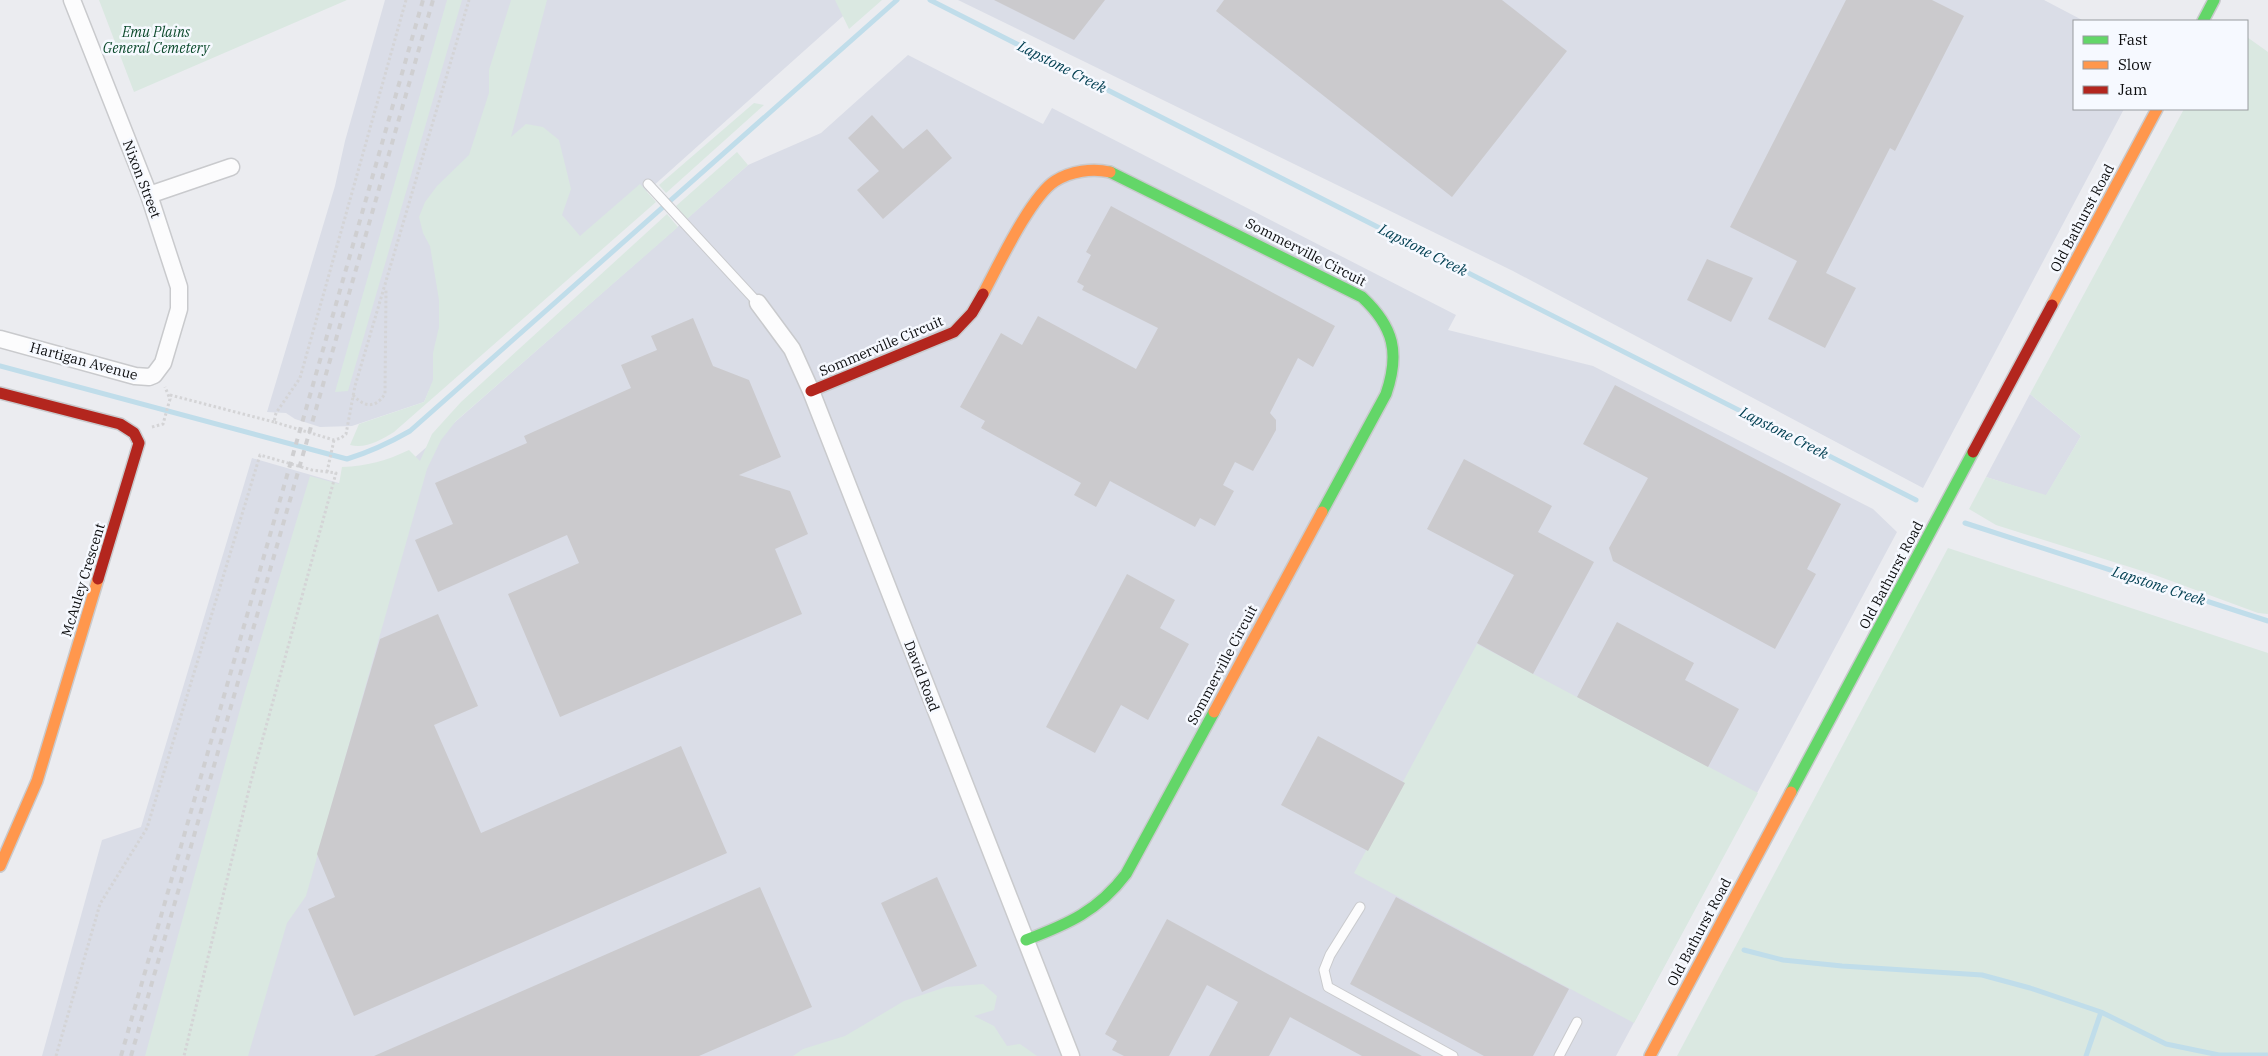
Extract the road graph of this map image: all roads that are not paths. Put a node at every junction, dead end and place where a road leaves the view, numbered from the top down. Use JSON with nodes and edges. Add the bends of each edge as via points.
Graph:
{"nodes":[{"id":1,"x":72,"y":0,"type":"edge"},
{"id":2,"x":2214,"y":0,"type":"edge"},
{"id":3,"x":2204,"y":20,"type":"edge"},
{"id":4,"x":2156,"y":110,"type":"edge"},
{"id":5,"x":231,"y":167,"type":"dead end"},
{"id":6,"x":648,"y":184,"type":"dead end"},
{"id":7,"x":149,"y":195,"type":"junction"},
{"id":8,"x":758,"y":303,"type":"joint"},
{"id":9,"x":0,"y":339,"type":"edge"},
{"id":10,"x":163,"y":363,"type":"joint"},
{"id":11,"x":0,"y":392,"type":"edge"},
{"id":12,"x":811,"y":392,"type":"junction"},
{"id":13,"x":0,"y":866,"type":"edge"},
{"id":14,"x":1360,"y":907,"type":"dead end"},
{"id":15,"x":1026,"y":940,"type":"junction"},
{"id":16,"x":1577,"y":1022,"type":"dead end"},
{"id":17,"x":1072,"y":1056,"type":"edge"},
{"id":18,"x":1453,"y":1056,"type":"edge"},
{"id":19,"x":1559,"y":1056,"type":"edge"},
{"id":20,"x":1650,"y":1056,"type":"edge"}],
"edges":[{"from":1,"to":7,"type":"street","name":"Nixon Street"},
{"from":2,"to":3,"type":"street"},
{"from":4,"to":20,"type":"street","name":"Old Bathurst Road"},
{"from":5,"to":7,"type":"street"},
{"from":6,"to":8,"type":"lane"},
{"from":7,"to":10,"type":"street","name":"Nixon Street","via":[[176,275],[180,298]]},
{"from":8,"to":12,"type":"street","name":"David Road","via":[[792,349]]},
{"from":9,"to":10,"type":"street","name":"Hartigan Avenue","via":[[142,377],[154,375]]},
{"from":11,"to":13,"type":"street","name":"McAuley Crescent","via":[[120,424],[134,434],[139,443],[37,782]]},
{"from":12,"to":15,"type":"street","name":"David Road"},
{"from":12,"to":15,"type":"street","name":"Sommerville Circuit","via":[[954,332],[972,313],[1039,196],[1056,180],[1088,170],[1115,173],[1362,297],[1374,307],[1389,331],[1394,369],[1386,394],[1126,874],[1094,910],[1080,919]]},
{"from":14,"to":18,"type":"lane","via":[[1324,970],[1328,987]]},
{"from":15,"to":17,"type":"street","name":"David Road"},
{"from":16,"to":19,"type":"lane"}]}
